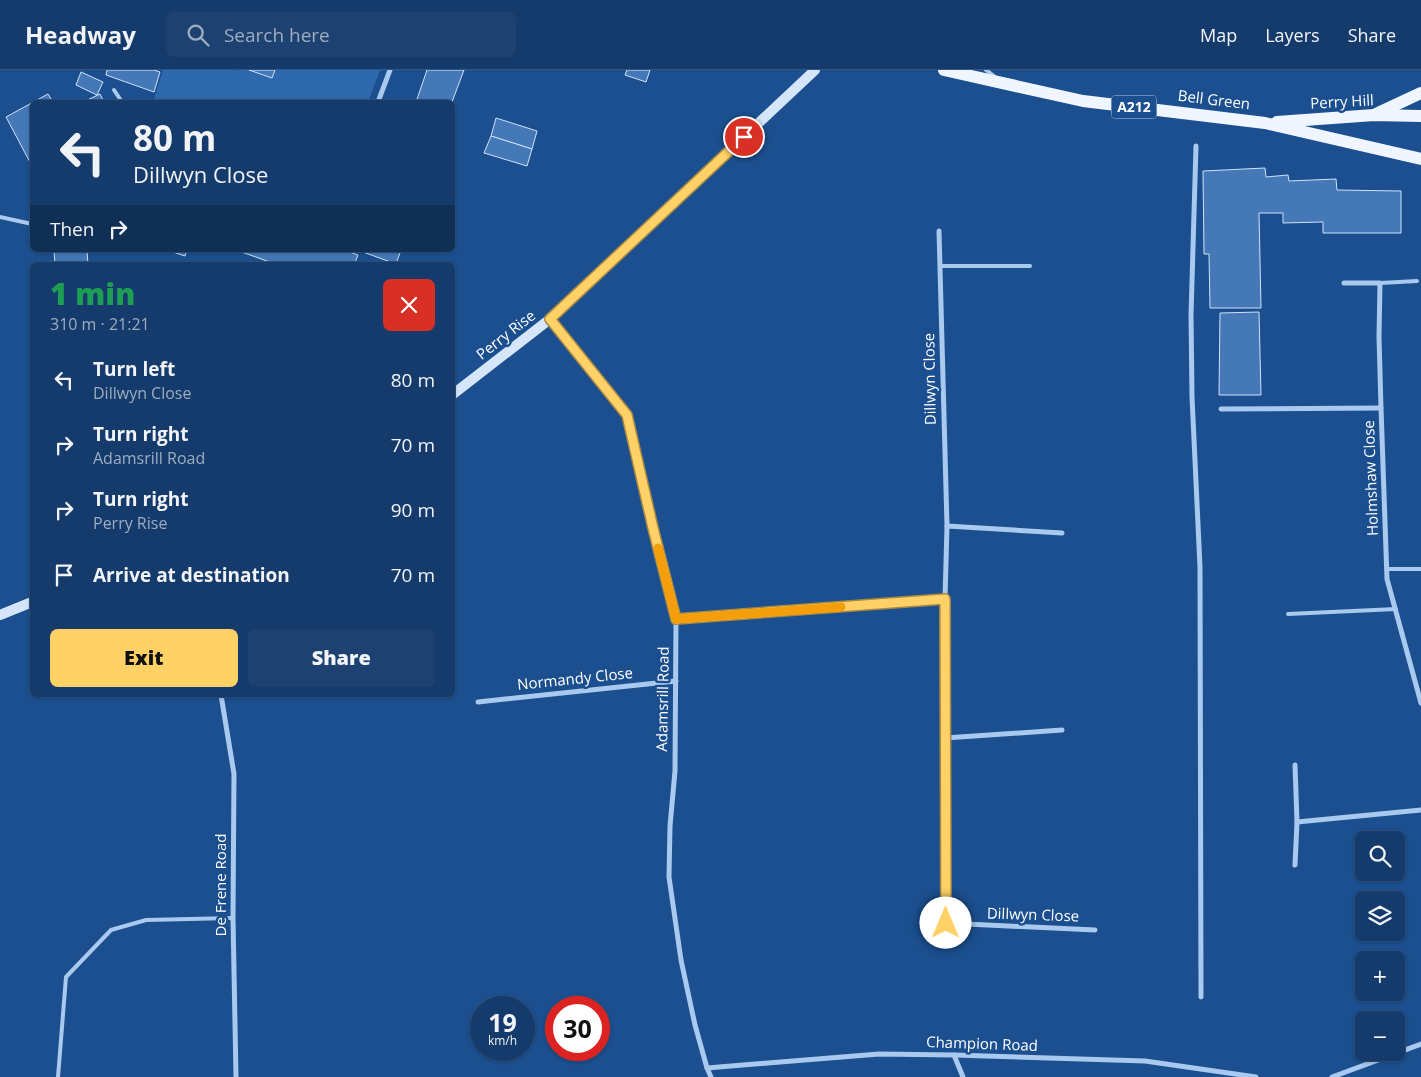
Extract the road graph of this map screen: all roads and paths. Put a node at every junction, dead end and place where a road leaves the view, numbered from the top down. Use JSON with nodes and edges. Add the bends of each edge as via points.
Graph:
{"nodes":[{"id":1,"x":390,"y":70,"type":"edge"},
{"id":2,"x":815,"y":70,"type":"edge"},
{"id":3,"x":944,"y":70,"type":"edge"},
{"id":4,"x":986,"y":70,"type":"edge"},
{"id":5,"x":1005,"y":84,"type":"junction"},
{"id":6,"x":114,"y":90,"type":"dead end"},
{"id":7,"x":1421,"y":92,"type":"edge"},
{"id":8,"x":121,"y":100,"type":"edge"},
{"id":9,"x":379,"y":100,"type":"edge"},
{"id":10,"x":1374,"y":115,"type":"junction"},
{"id":11,"x":1421,"y":116,"type":"edge"},
{"id":12,"x":1264,"y":123,"type":"junction"},
{"id":13,"x":1196,"y":146,"type":"dead end"},
{"id":14,"x":1421,"y":159,"type":"edge"},
{"id":15,"x":0,"y":217,"type":"edge"},
{"id":16,"x":30,"y":224,"type":"edge"},
{"id":17,"x":939,"y":231,"type":"dead end"},
{"id":18,"x":940,"y":266,"type":"junction"},
{"id":19,"x":1030,"y":266,"type":"dead end"},
{"id":20,"x":1417,"y":282,"type":"dead end"},
{"id":21,"x":1344,"y":283,"type":"dead end"},
{"id":22,"x":1380,"y":284,"type":"junction"},
{"id":23,"x":550,"y":319,"type":"junction"},
{"id":24,"x":455,"y":392,"type":"edge"},
{"id":25,"x":1381,"y":408,"type":"junction"},
{"id":26,"x":1221,"y":409,"type":"dead end"},
{"id":27,"x":947,"y":526,"type":"junction"},
{"id":28,"x":1062,"y":533,"type":"dead end"},
{"id":29,"x":1387,"y":569,"type":"junction"},
{"id":30,"x":1421,"y":569,"type":"edge"},
{"id":31,"x":945,"y":599,"type":"junction"},
{"id":32,"x":30,"y":603,"type":"edge"},
{"id":33,"x":1396,"y":609,"type":"junction"},
{"id":34,"x":1288,"y":614,"type":"dead end"},
{"id":35,"x":0,"y":615,"type":"edge"},
{"id":36,"x":676,"y":619,"type":"junction"},
{"id":37,"x":676,"y":681,"type":"junction"},
{"id":38,"x":221,"y":697,"type":"edge"},
{"id":39,"x":478,"y":702,"type":"dead end"},
{"id":40,"x":1421,"y":703,"type":"edge"},
{"id":41,"x":1062,"y":730,"type":"dead end"},
{"id":42,"x":945,"y":738,"type":"junction"},
{"id":43,"x":1295,"y":765,"type":"dead end"},
{"id":44,"x":1421,"y":810,"type":"edge"},
{"id":45,"x":1297,"y":822,"type":"junction"},
{"id":46,"x":1295,"y":865,"type":"dead end"},
{"id":47,"x":233,"y":918,"type":"junction"},
{"id":48,"x":1094,"y":930,"type":"dead end"},
{"id":49,"x":1201,"y":997,"type":"dead end"},
{"id":50,"x":1421,"y":1044,"type":"edge"},
{"id":51,"x":954,"y":1055,"type":"junction"},
{"id":52,"x":707,"y":1068,"type":"junction"},
{"id":53,"x":58,"y":1077,"type":"edge"},
{"id":54,"x":236,"y":1077,"type":"edge"},
{"id":55,"x":711,"y":1077,"type":"edge"},
{"id":56,"x":963,"y":1077,"type":"edge"},
{"id":57,"x":1256,"y":1077,"type":"edge"},
{"id":58,"x":1332,"y":1077,"type":"edge"}],
"edges":[{"from":1,"to":9,"type":"street"},
{"from":2,"to":23,"type":"main road","name":"Perry Rise"},
{"from":3,"to":5,"type":"main road","name":"Bell Green","number":"A212"},
{"from":4,"to":5,"type":"lane"},
{"from":5,"to":12,"type":"main road","name":"Bell Green","number":"A212","via":[[1083,101]]},
{"from":6,"to":8,"type":"lane"},
{"from":7,"to":10,"type":"main road"},
{"from":10,"to":11,"type":"main road","name":"Perry Hill","number":"A212"},
{"from":10,"to":12,"type":"main road","name":"Perry Hill","number":"A212"},
{"from":12,"to":14,"type":"main road","name":"Bell Green","number":"A212"},
{"from":13,"to":49,"type":"street","via":[[1191,316],[1200,567]]},
{"from":15,"to":16,"type":"lane"},
{"from":17,"to":18,"type":"street","name":"Dillwyn Close"},
{"from":18,"to":19,"type":"lane"},
{"from":18,"to":27,"type":"street","name":"Dillwyn Close"},
{"from":20,"to":22,"type":"lane"},
{"from":21,"to":22,"type":"street"},
{"from":22,"to":25,"type":"street","name":"Holmshaw Close"},
{"from":23,"to":24,"type":"main road","name":"Perry Rise"},
{"from":23,"to":36,"type":"street","name":"Adamsrill Road","via":[[627,415]]},
{"from":25,"to":26,"type":"street"},
{"from":25,"to":29,"type":"street","name":"Holmshaw Close"},
{"from":27,"to":28,"type":"street"},
{"from":27,"to":31,"type":"street","name":"Dillwyn Close"},
{"from":29,"to":30,"type":"lane"},
{"from":29,"to":33,"type":"street","name":"Holmshaw Close"},
{"from":31,"to":36,"type":"street"},
{"from":31,"to":42,"type":"street","name":"Dillwyn Close"},
{"from":32,"to":35,"type":"main road"},
{"from":33,"to":34,"type":"lane"},
{"from":33,"to":40,"type":"street","name":"Holmshaw Close"},
{"from":36,"to":37,"type":"street","name":"Adamsrill Road"},
{"from":37,"to":39,"type":"street","name":"Normandy Close"},
{"from":37,"to":52,"type":"street","name":"Adamsrill Road","via":[[669,877],[680,960]]},
{"from":38,"to":47,"type":"street","name":"De Frene Road","via":[[234,774]]},
{"from":41,"to":42,"type":"street"},
{"from":42,"to":48,"type":"street","name":"Dillwyn Close","via":[[946,923]]},
{"from":43,"to":45,"type":"street"},
{"from":44,"to":45,"type":"street"},
{"from":45,"to":46,"type":"street"},
{"from":47,"to":53,"type":"lane","via":[[146,920],[111,930],[66,977]]},
{"from":47,"to":54,"type":"street","name":"De Frene Road"},
{"from":50,"to":58,"type":"street"},
{"from":51,"to":52,"type":"street","name":"Champion Road","via":[[879,1054]]},
{"from":51,"to":56,"type":"street"},
{"from":51,"to":57,"type":"street","name":"Champion Road","via":[[1145,1061]]},
{"from":52,"to":55,"type":"street","name":"Adamsrill Road"}]}
